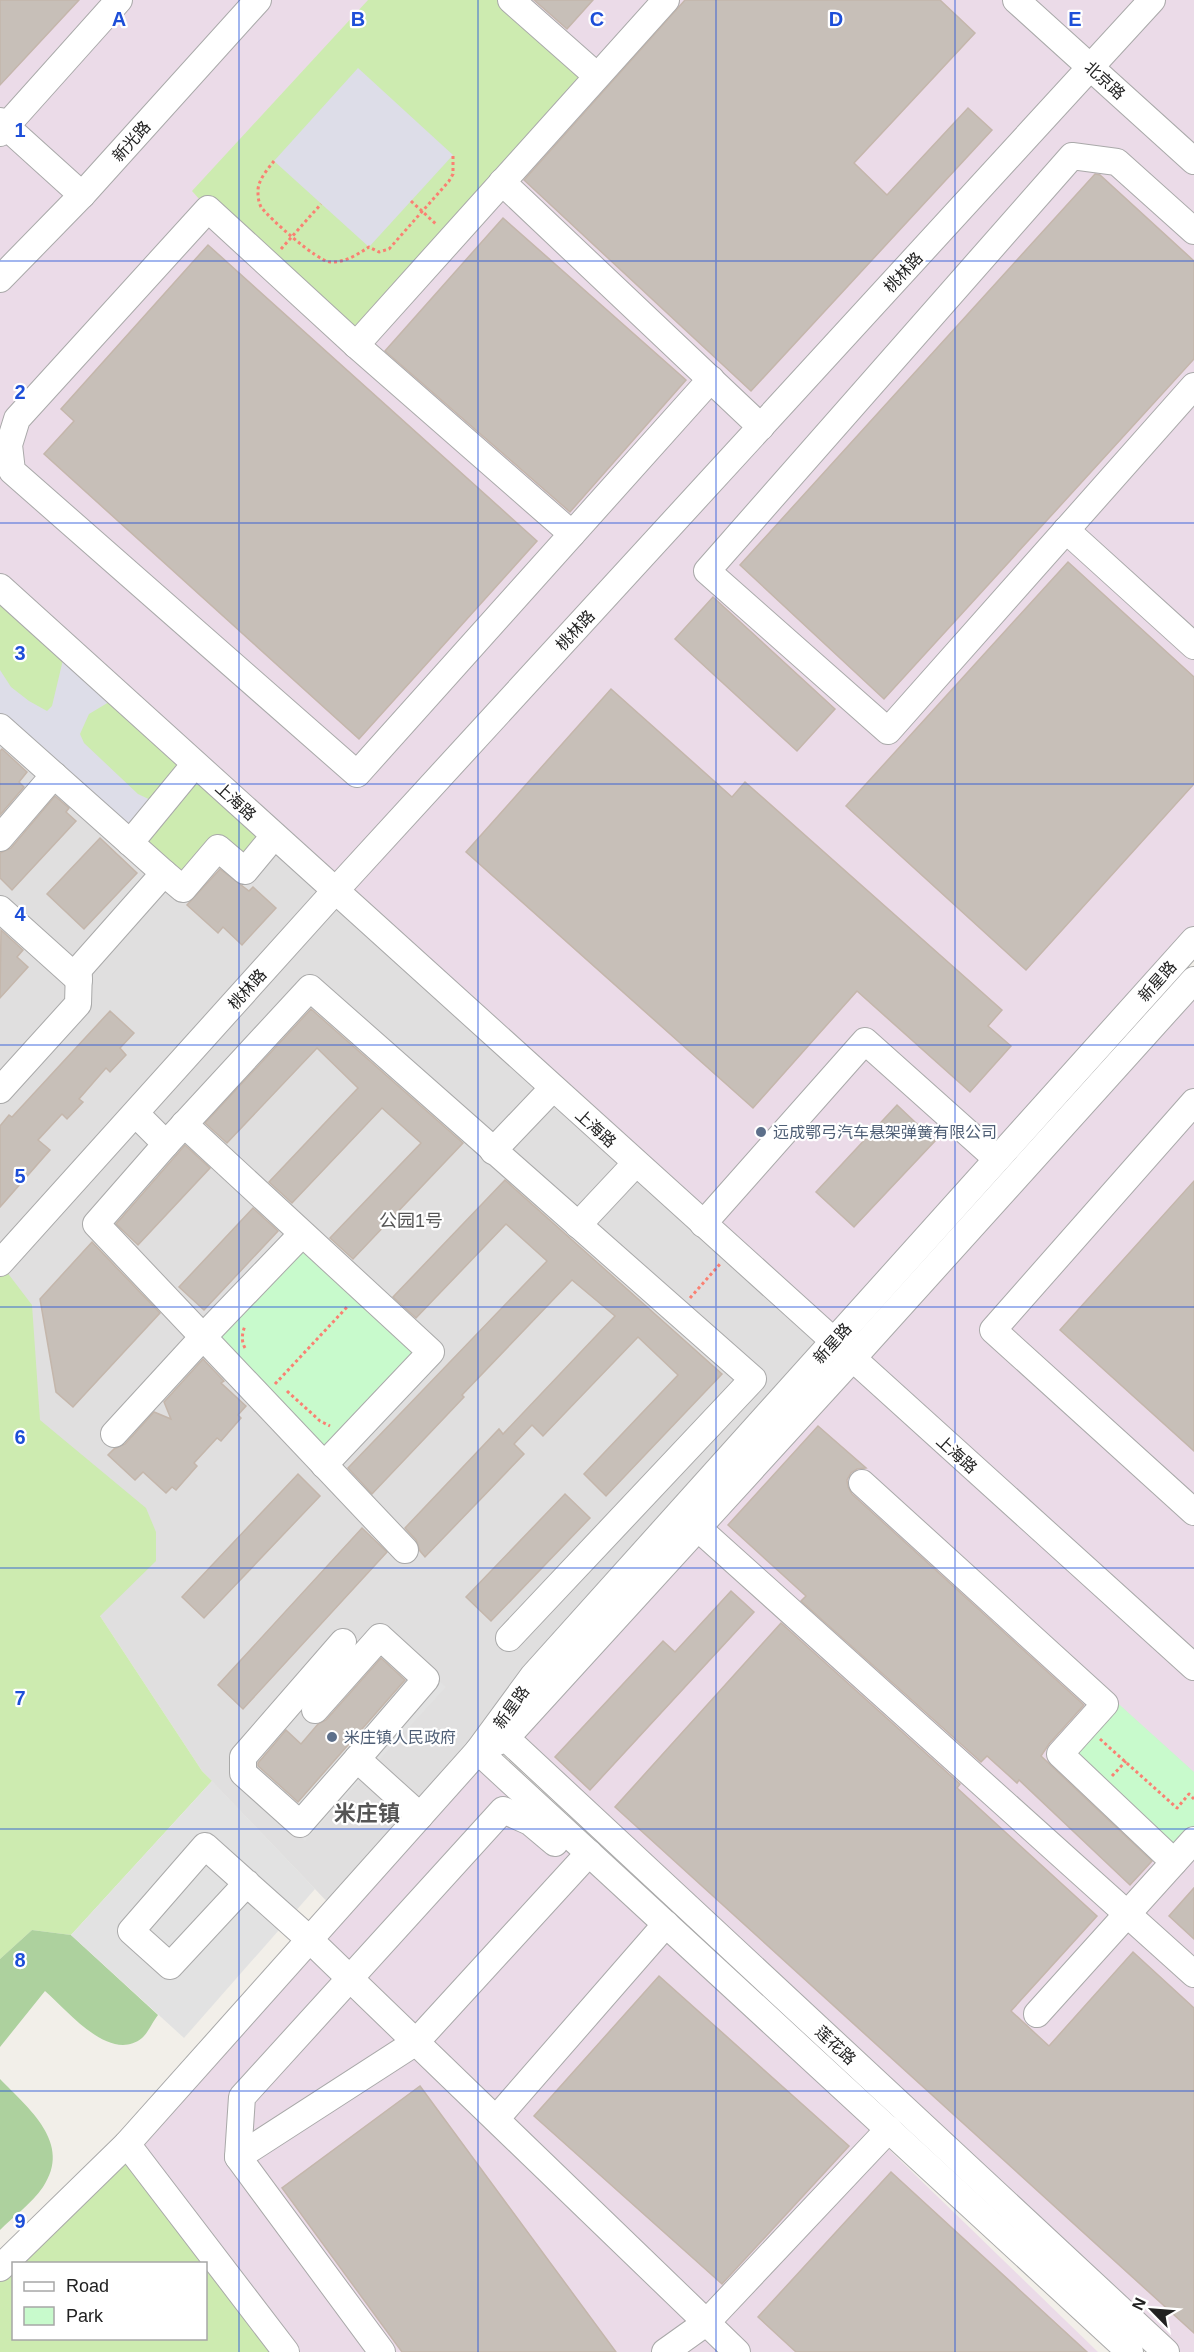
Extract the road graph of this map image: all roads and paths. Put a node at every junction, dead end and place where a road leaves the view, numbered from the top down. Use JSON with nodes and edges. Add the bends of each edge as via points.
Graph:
{"nodes":[{"id":1,"x":119,"y":0,"type":"edge"},
{"id":2,"x":258,"y":0,"type":"edge"},
{"id":3,"x":511,"y":0,"type":"edge"},
{"id":4,"x":666,"y":0,"type":"edge"},
{"id":5,"x":1016,"y":0,"type":"edge"},
{"id":6,"x":1152,"y":0,"type":"edge"},
{"id":7,"x":1091,"y":67,"type":"junction"},
{"id":8,"x":597,"y":76,"type":"junction"},
{"id":9,"x":2,"y":127,"type":"edge"},
{"id":10,"x":453,"y":155,"type":"dead end"},
{"id":11,"x":1194,"y":160,"type":"edge"},
{"id":12,"x":274,"y":161,"type":"dead end"},
{"id":13,"x":502,"y":182,"type":"junction"},
{"id":14,"x":81,"y":195,"type":"junction"},
{"id":15,"x":411,"y":201,"type":"dead end"},
{"id":16,"x":321,"y":204,"type":"dead end"},
{"id":17,"x":422,"y":212,"type":"junction"},
{"id":18,"x":1194,"y":231,"type":"edge"},
{"id":19,"x":292,"y":236,"type":"junction"},
{"id":20,"x":451,"y":239,"type":"junction"},
{"id":21,"x":267,"y":263,"type":"junction"},
{"id":22,"x":0,"y":279,"type":"edge"},
{"id":23,"x":356,"y":345,"type":"junction"},
{"id":24,"x":711,"y":379,"type":"junction"},
{"id":25,"x":1194,"y":386,"type":"edge"},
{"id":26,"x":761,"y":427,"type":"junction"},
{"id":27,"x":1066,"y":530,"type":"junction"},
{"id":28,"x":572,"y":534,"type":"junction"},
{"id":29,"x":0,"y":587,"type":"edge"},
{"id":30,"x":1194,"y":646,"type":"edge"},
{"id":31,"x":1,"y":730,"type":"edge"},
{"id":32,"x":195,"y":764,"type":"junction"},
{"id":33,"x":54,"y":775,"type":"junction"},
{"id":34,"x":274,"y":836,"type":"junction"},
{"id":35,"x":0,"y":838,"type":"edge"},
{"id":36,"x":130,"y":843,"type":"junction"},
{"id":37,"x":164,"y":873,"type":"junction"},
{"id":38,"x":335,"y":891,"type":"junction"},
{"id":39,"x":0,"y":909,"type":"edge"},
{"id":40,"x":1194,"y":940,"type":"edge"},
{"id":41,"x":79,"y":980,"type":"junction"},
{"id":42,"x":1194,"y":980,"type":"edge"},
{"id":43,"x":553,"y":1088,"type":"junction"},
{"id":44,"x":0,"y":1090,"type":"edge"},
{"id":45,"x":1194,"y":1102,"type":"edge"},
{"id":46,"x":136,"y":1114,"type":"junction"},
{"id":47,"x":184,"y":1124,"type":"junction"},
{"id":48,"x":166,"y":1144,"type":"junction"},
{"id":49,"x":493,"y":1151,"type":"junction"},
{"id":50,"x":997,"y":1159,"type":"junction"},
{"id":51,"x":636,"y":1163,"type":"junction"},
{"id":52,"x":703,"y":1224,"type":"junction"},
{"id":53,"x":578,"y":1225,"type":"junction"},
{"id":54,"x":303,"y":1234,"type":"junction"},
{"id":55,"x":732,"y":1251,"type":"junction"},
{"id":56,"x":0,"y":1263,"type":"edge"},
{"id":57,"x":363,"y":1290,"type":"junction"},
{"id":58,"x":677,"y":1313,"type":"junction"},
{"id":59,"x":249,"y":1318,"type":"dead end"},
{"id":60,"x":203,"y":1337,"type":"junction"},
{"id":61,"x":833,"y":1342,"type":"junction"},
{"id":62,"x":248,"y":1355,"type":"dead end"},
{"id":63,"x":852,"y":1359,"type":"junction"},
{"id":64,"x":273,"y":1387,"type":"junction"},
{"id":65,"x":337,"y":1424,"type":"dead end"},
{"id":66,"x":114,"y":1434,"type":"dead end"},
{"id":67,"x":324,"y":1465,"type":"junction"},
{"id":68,"x":862,"y":1483,"type":"dead end"},
{"id":69,"x":1194,"y":1512,"type":"edge"},
{"id":70,"x":698,"y":1528,"type":"junction"},
{"id":71,"x":405,"y":1550,"type":"dead end"},
{"id":72,"x":509,"y":1638,"type":"dead end"},
{"id":73,"x":343,"y":1642,"type":"dead end"},
{"id":74,"x":1194,"y":1667,"type":"edge"},
{"id":75,"x":315,"y":1710,"type":"dead end"},
{"id":76,"x":1085,"y":1727,"type":"junction"},
{"id":77,"x":506,"y":1738,"type":"junction"},
{"id":78,"x":478,"y":1751,"type":"junction"},
{"id":79,"x":357,"y":1759,"type":"junction"},
{"id":80,"x":1194,"y":1799,"type":"edge"},
{"id":81,"x":420,"y":1816,"type":"junction"},
{"id":82,"x":1194,"y":1840,"type":"edge"},
{"id":83,"x":584,"y":1859,"type":"junction"},
{"id":84,"x":1174,"y":1862,"type":"junction"},
{"id":85,"x":246,"y":1883,"type":"junction"},
{"id":86,"x":1127,"y":1914,"type":"junction"},
{"id":87,"x":661,"y":1929,"type":"junction"},
{"id":88,"x":309,"y":1939,"type":"junction"},
{"id":89,"x":1194,"y":1974,"type":"edge"},
{"id":90,"x":349,"y":1978,"type":"junction"},
{"id":91,"x":1037,"y":2014,"type":"dead end"},
{"id":92,"x":416,"y":2042,"type":"junction"},
{"id":93,"x":496,"y":2119,"type":"junction"},
{"id":94,"x":884,"y":2134,"type":"junction"},
{"id":95,"x":127,"y":2144,"type":"junction"},
{"id":96,"x":238,"y":2157,"type":"junction"},
{"id":97,"x":0,"y":2268,"type":"edge"},
{"id":98,"x":707,"y":2322,"type":"junction"},
{"id":99,"x":286,"y":2352,"type":"edge"},
{"id":100,"x":382,"y":2352,"type":"edge"},
{"id":101,"x":665,"y":2352,"type":"edge"},
{"id":102,"x":737,"y":2352,"type":"edge"},
{"id":103,"x":1110,"y":2352,"type":"edge"},
{"id":104,"x":1130,"y":2352,"type":"edge"},
{"id":105,"x":1166,"y":2352,"type":"edge"}],
"edges":[{"from":1,"to":9,"type":"street"},
{"from":2,"to":14,"type":"street","name":"新光路"},
{"from":3,"to":8,"type":"street"},
{"from":4,"to":8,"type":"street"},
{"from":5,"to":7,"type":"street","name":"北京路"},
{"from":6,"to":7,"type":"street","name":"桃林路"},
{"from":7,"to":11,"type":"street","name":"北京路"},
{"from":7,"to":26,"type":"street","name":"桃林路"},
{"from":8,"to":13,"type":"street"},
{"from":9,"to":14,"type":"street"},
{"from":10,"to":17,"type":"path","via":[[453,174]]},
{"from":12,"to":19,"type":"path","via":[[257,191],[260,205]]},
{"from":13,"to":20,"type":"street"},
{"from":13,"to":24,"type":"street"},
{"from":14,"to":22,"type":"street","name":"新光路"},
{"from":15,"to":17,"type":"path"},
{"from":16,"to":19,"type":"path"},
{"from":17,"to":19,"type":"path","via":[[389,249],[379,252],[369,247],[344,261],[319,258]]},
{"from":17,"to":20,"type":"path"},
{"from":18,"to":27,"type":"street","via":[[1117,162],[1072,156],[706,571],[888,731]]},
{"from":19,"to":21,"type":"path"},
{"from":20,"to":23,"type":"street"},
{"from":21,"to":23,"type":"street"},
{"from":21,"to":28,"type":"street","via":[[208,208],[17,418],[9,445],[12,471],[357,774]]},
{"from":23,"to":28,"type":"street"},
{"from":24,"to":26,"type":"street"},
{"from":24,"to":28,"type":"street"},
{"from":25,"to":27,"type":"street"},
{"from":26,"to":38,"type":"street","name":"桃林路"},
{"from":27,"to":30,"type":"street"},
{"from":29,"to":32,"type":"street","name":"上海路"},
{"from":31,"to":33,"type":"street"},
{"from":32,"to":34,"type":"street","name":"上海路"},
{"from":32,"to":36,"type":"street"},
{"from":33,"to":35,"type":"street"},
{"from":33,"to":36,"type":"street"},
{"from":34,"to":37,"type":"street","via":[[245,871],[218,848],[183,889]]},
{"from":34,"to":38,"type":"street","name":"上海路"},
{"from":36,"to":37,"type":"street"},
{"from":37,"to":41,"type":"street","via":[[79,969]]},
{"from":38,"to":43,"type":"street","name":"上海路"},
{"from":38,"to":46,"type":"street","name":"桃林路"},
{"from":39,"to":41,"type":"street"},
{"from":40,"to":50,"type":"street","name":"新星路"},
{"from":41,"to":44,"type":"street","via":[[78,1004]]},
{"from":42,"to":63,"type":"street","name":"新星路"},
{"from":43,"to":49,"type":"street"},
{"from":43,"to":51,"type":"street","name":"上海路"},
{"from":45,"to":69,"type":"street","via":[[993,1329]]},
{"from":46,"to":48,"type":"street"},
{"from":46,"to":56,"type":"street","name":"桃林路"},
{"from":47,"to":48,"type":"street"},
{"from":47,"to":49,"type":"street","via":[[310,988]]},
{"from":47,"to":54,"type":"street"},
{"from":48,"to":60,"type":"street","via":[[96,1224]]},
{"from":49,"to":53,"type":"street"},
{"from":50,"to":52,"type":"street","via":[[865,1041]]},
{"from":50,"to":61,"type":"street","name":"新星路"},
{"from":51,"to":52,"type":"street","name":"上海路"},
{"from":51,"to":53,"type":"street"},
{"from":52,"to":55,"type":"street","name":"上海路"},
{"from":53,"to":58,"type":"street"},
{"from":54,"to":57,"type":"street"},
{"from":54,"to":60,"type":"street"},
{"from":55,"to":58,"type":"path"},
{"from":55,"to":61,"type":"street","name":"上海路"},
{"from":57,"to":64,"type":"path"},
{"from":57,"to":67,"type":"street","via":[[431,1352]]},
{"from":58,"to":72,"type":"street","via":[[753,1379]]},
{"from":59,"to":62,"type":"path","via":[[243,1331]]},
{"from":60,"to":64,"type":"street"},
{"from":60,"to":66,"type":"street"},
{"from":61,"to":63,"type":"street","name":"上海路"},
{"from":61,"to":78,"type":"street","name":"新星路","via":[[533,1676]]},
{"from":63,"to":70,"type":"street","name":"新星路"},
{"from":63,"to":74,"type":"street","name":"上海路"},
{"from":64,"to":65,"type":"path","via":[[320,1421]]},
{"from":64,"to":67,"type":"street"},
{"from":67,"to":71,"type":"street"},
{"from":68,"to":76,"type":"street","via":[[1105,1704]]},
{"from":70,"to":77,"type":"street","name":"新星路"},
{"from":70,"to":86,"type":"street"},
{"from":73,"to":79,"type":"street","via":[[243,1758],[243,1773],[300,1824]]},
{"from":75,"to":79,"type":"street","via":[[380,1637],[426,1679]]},
{"from":76,"to":80,"type":"path","via":[[1177,1808],[1189,1794]]},
{"from":76,"to":84,"type":"street","via":[[1060,1754]]},
{"from":77,"to":78,"type":"street"},
{"from":77,"to":105,"type":"street","name":"莲花路"},
{"from":78,"to":81,"type":"street","name":"新星路"},
{"from":78,"to":83,"type":"street","name":"莲花路"},
{"from":79,"to":81,"type":"street"},
{"from":81,"to":88,"type":"street","name":"新星路"},
{"from":82,"to":84,"type":"street"},
{"from":83,"to":87,"type":"street","name":"莲花路"},
{"from":83,"to":90,"type":"street","via":[[530,1822],[503,1810]]},
{"from":83,"to":92,"type":"street"},
{"from":84,"to":86,"type":"street"},
{"from":85,"to":85,"type":"street","via":[[205,1846],[131,1932],[170,1966]]},
{"from":85,"to":88,"type":"street"},
{"from":86,"to":89,"type":"street"},
{"from":86,"to":91,"type":"street"},
{"from":87,"to":93,"type":"street"},
{"from":87,"to":94,"type":"street","name":"莲花路"},
{"from":88,"to":90,"type":"street"},
{"from":88,"to":95,"type":"street","name":"新星路"},
{"from":90,"to":92,"type":"street"},
{"from":90,"to":96,"type":"street","via":[[242,2097]]},
{"from":92,"to":93,"type":"street"},
{"from":92,"to":96,"type":"street"},
{"from":93,"to":98,"type":"street"},
{"from":94,"to":98,"type":"street"},
{"from":94,"to":103,"type":"street"},
{"from":94,"to":104,"type":"street","name":"莲花路"},
{"from":95,"to":97,"type":"street","name":"新星路"},
{"from":95,"to":99,"type":"street"},
{"from":96,"to":100,"type":"street"},
{"from":98,"to":101,"type":"street"},
{"from":98,"to":102,"type":"street"}]}
